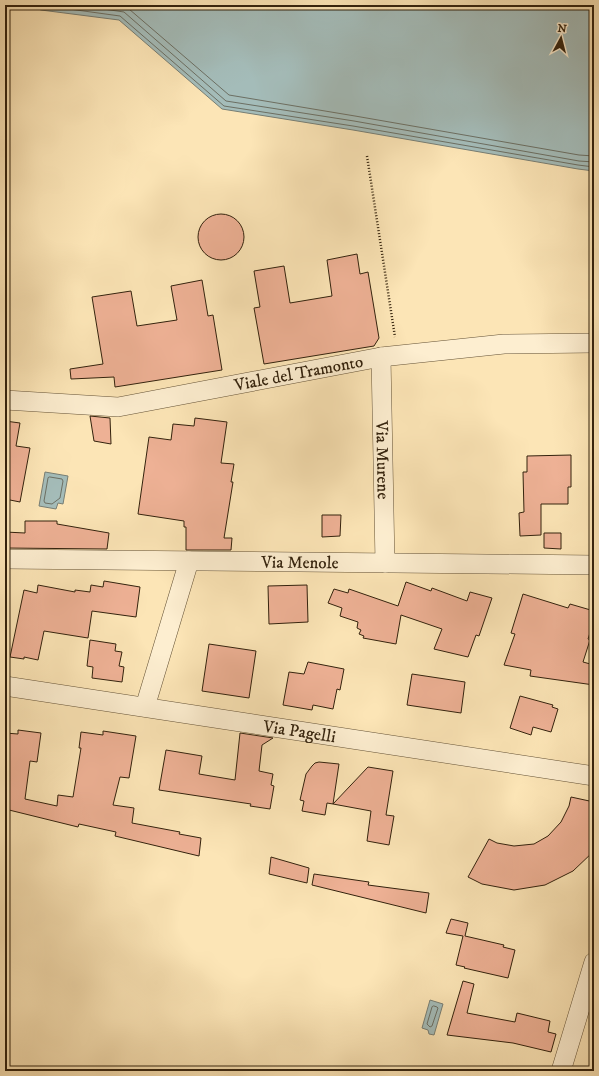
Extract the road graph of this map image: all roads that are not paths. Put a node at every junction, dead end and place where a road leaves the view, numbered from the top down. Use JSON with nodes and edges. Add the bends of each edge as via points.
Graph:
{"nodes":[{"id":1,"x":594,"y":343,"type":"edge"},
{"id":2,"x":390,"y":357,"type":"junction"},
{"id":3,"x":5,"y":400,"type":"edge"},
{"id":4,"x":5,"y":559,"type":"edge"},
{"id":5,"x":189,"y":561,"type":"junction"},
{"id":6,"x":385,"y":563,"type":"junction"},
{"id":7,"x":594,"y":565,"type":"edge"},
{"id":8,"x":5,"y":686,"type":"edge"},
{"id":9,"x":145,"y":707,"type":"junction"},
{"id":10,"x":594,"y":776,"type":"edge"},
{"id":11,"x":594,"y":962,"type":"edge"},
{"id":12,"x":561,"y":1071,"type":"edge"}],
"edges":[{"from":1,"to":2,"type":"street","name":"Viale del Tramonto","via":[[504,344]]},
{"from":2,"to":3,"type":"street","name":"Viale del Tramonto","via":[[118,407]]},
{"from":2,"to":6,"type":"street","name":"Via Murene"},
{"from":4,"to":5,"type":"street","name":"Via Menole"},
{"from":5,"to":6,"type":"street","name":"Via Menole"},
{"from":5,"to":9,"type":"street"},
{"from":6,"to":7,"type":"street","name":"Via Menole"},
{"from":8,"to":9,"type":"street","name":"Via Pagelli"},
{"from":9,"to":10,"type":"street","name":"Via Pagelli"},
{"from":11,"to":12,"type":"street"}]}
